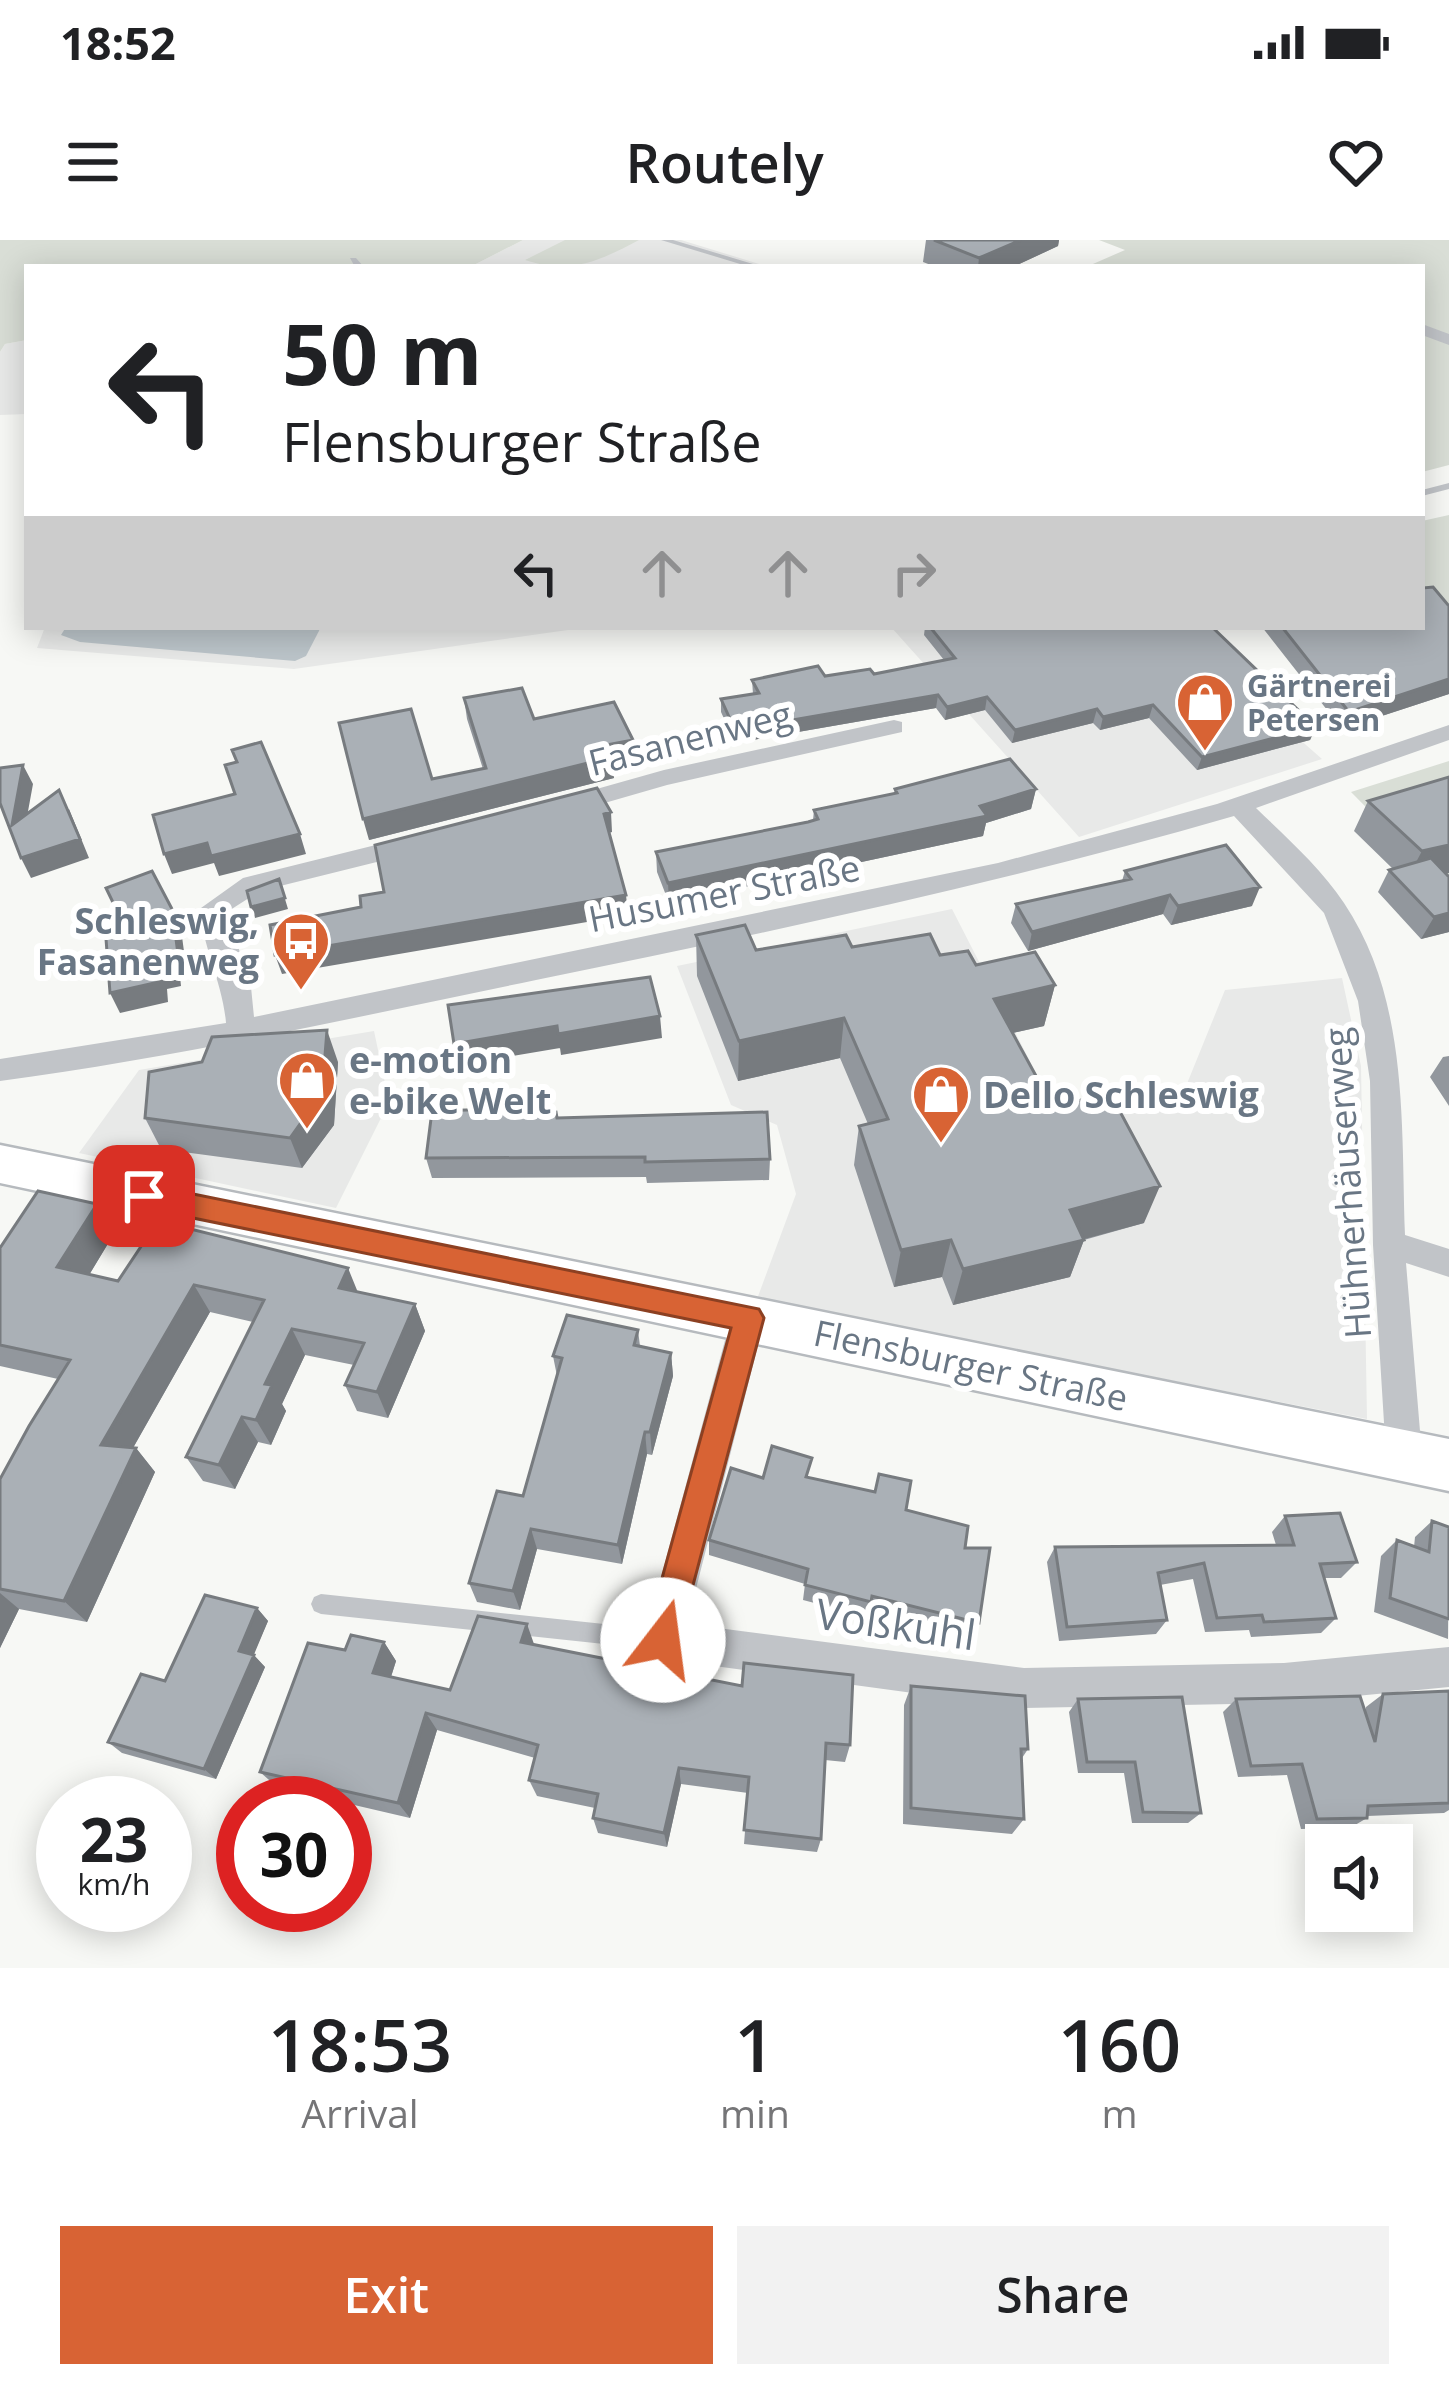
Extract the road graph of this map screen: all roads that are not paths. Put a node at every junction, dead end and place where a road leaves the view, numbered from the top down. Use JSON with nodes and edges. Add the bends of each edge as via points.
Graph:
{"nodes":[{"id":1,"x":665,"y":240,"type":"edge"},
{"id":2,"x":749,"y":264,"type":"edge"},
{"id":3,"x":894,"y":727,"type":"dead end"},
{"id":4,"x":1449,"y":732,"type":"edge"},
{"id":5,"x":1240,"y":807,"type":"junction"},
{"id":6,"x":532,"y":815,"type":"edge"},
{"id":7,"x":444,"y":838,"type":"edge"},
{"id":8,"x":241,"y":1029,"type":"junction"},
{"id":9,"x":0,"y":1070,"type":"edge"},
{"id":10,"x":0,"y":1164,"type":"edge"},
{"id":11,"x":1389,"y":1244,"type":"junction"},
{"id":12,"x":1449,"y":1263,"type":"edge"},
{"id":13,"x":748,"y":1318,"type":"junction"},
{"id":14,"x":1426,"y":1460,"type":"edge"},
{"id":15,"x":321,"y":1604,"type":"dead end"},
{"id":16,"x":663,"y":1640,"type":"junction"},
{"id":17,"x":1449,"y":1666,"type":"edge"}],
"edges":[{"from":1,"to":2,"type":"lane"},
{"from":3,"to":6,"type":"street","name":"Fasanenweg"},
{"from":4,"to":5,"type":"street","name":"Husumer Straße"},
{"from":5,"to":8,"type":"street","name":"Husumer Straße","via":[[865,905]]},
{"from":5,"to":11,"type":"street","name":"Hühnerhäuserweg","via":[[1341,919],[1366,974],[1384,1039]]},
{"from":7,"to":8,"type":"street","via":[[252,884],[214,908]]},
{"from":8,"to":9,"type":"street","name":"Husumer Straße"},
{"from":10,"to":13,"type":"street","name":"Flensburger Straße"},
{"from":11,"to":12,"type":"street"},
{"from":11,"to":14,"type":"street","name":"Hühnerhäuserweg"},
{"from":13,"to":14,"type":"street","name":"Flensburger Straße"},
{"from":13,"to":16,"type":"street"},
{"from":15,"to":16,"type":"lane"},
{"from":16,"to":17,"type":"street","name":"Voßkuhl","via":[[1024,1688],[1285,1683]]}]}
